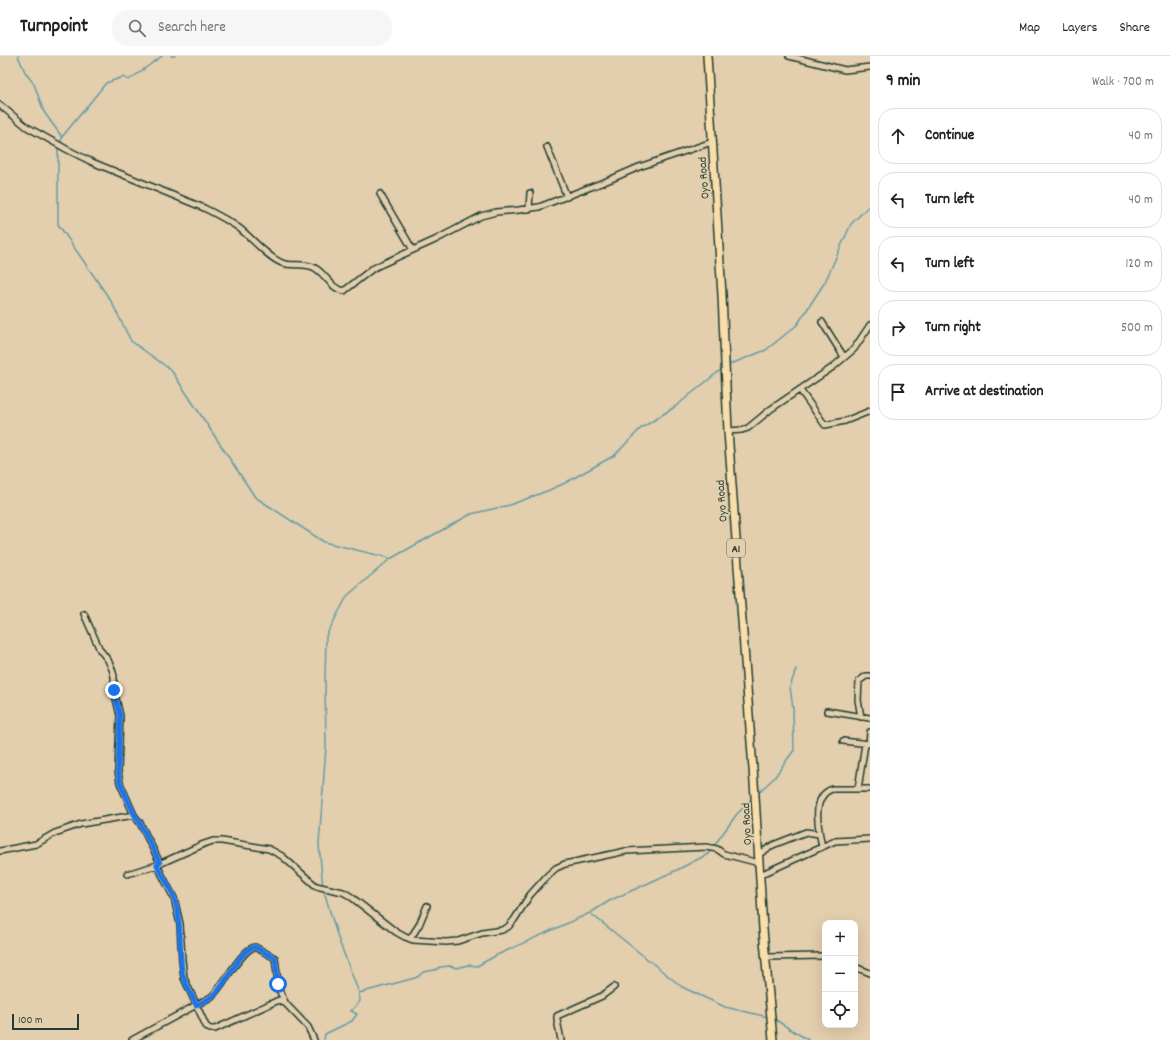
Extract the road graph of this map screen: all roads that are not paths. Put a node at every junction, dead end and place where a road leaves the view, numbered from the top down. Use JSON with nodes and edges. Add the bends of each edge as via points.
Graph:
{"nodes":[{"id":1,"x":707,"y":56,"type":"edge"},
{"id":2,"x":789,"y":56,"type":"edge"},
{"id":3,"x":870,"y":67,"type":"edge"},
{"id":4,"x":0,"y":105,"type":"edge"},
{"id":5,"x":712,"y":142,"type":"junction"},
{"id":6,"x":547,"y":147,"type":"dead end"},
{"id":7,"x":530,"y":193,"type":"dead end"},
{"id":8,"x":380,"y":194,"type":"dead end"},
{"id":9,"x":567,"y":197,"type":"junction"},
{"id":10,"x":529,"y":209,"type":"junction"},
{"id":11,"x":413,"y":250,"type":"junction"},
{"id":12,"x":822,"y":322,"type":"dead end"},
{"id":13,"x":870,"y":326,"type":"edge"},
{"id":14,"x":844,"y":357,"type":"junction"},
{"id":15,"x":800,"y":390,"type":"junction"},
{"id":16,"x":870,"y":411,"type":"edge"},
{"id":17,"x":728,"y":431,"type":"junction"},
{"id":18,"x":84,"y":614,"type":"dead end"},
{"id":19,"x":870,"y":676,"type":"edge"},
{"id":20,"x":827,"y":711,"type":"dead end"},
{"id":21,"x":861,"y":717,"type":"junction"},
{"id":22,"x":870,"y":718,"type":"edge"},
{"id":23,"x":870,"y":732,"type":"edge"},
{"id":24,"x":843,"y":741,"type":"dead end"},
{"id":25,"x":868,"y":744,"type":"edge"},
{"id":26,"x":858,"y":789,"type":"junction"},
{"id":27,"x":870,"y":789,"type":"edge"},
{"id":28,"x":134,"y":814,"type":"junction"},
{"id":29,"x":819,"y":834,"type":"junction"},
{"id":30,"x":867,"y":839,"type":"edge"},
{"id":31,"x":870,"y":843,"type":"edge"},
{"id":32,"x":822,"y":848,"type":"junction"},
{"id":33,"x":0,"y":851,"type":"edge"},
{"id":34,"x":758,"y":855,"type":"junction"},
{"id":35,"x":759,"y":863,"type":"junction"},
{"id":36,"x":159,"y":864,"type":"junction"},
{"id":37,"x":127,"y":874,"type":"dead end"},
{"id":38,"x":760,"y":875,"type":"junction"},
{"id":39,"x":427,"y":906,"type":"dead end"},
{"id":40,"x":410,"y":939,"type":"junction"},
{"id":41,"x":822,"y":956,"type":"edge"},
{"id":42,"x":766,"y":957,"type":"junction"},
{"id":43,"x":858,"y":968,"type":"edge"},
{"id":44,"x":870,"y":974,"type":"edge"},
{"id":45,"x":614,"y":988,"type":"dead end"},
{"id":46,"x":286,"y":1004,"type":"junction"},
{"id":47,"x":196,"y":1005,"type":"junction"},
{"id":48,"x":132,"y":1040,"type":"edge"},
{"id":49,"x":314,"y":1040,"type":"edge"},
{"id":50,"x":561,"y":1040,"type":"edge"},
{"id":51,"x":773,"y":1040,"type":"edge"}],
"edges":[{"from":1,"to":5,"type":"highway","name":"Oyo Road","number":"A1"},
{"from":2,"to":3,"type":"street","via":[[845,70]]},
{"from":4,"to":11,"type":"street","via":[[27,127],[68,150],[222,217],[274,258],[287,264],[314,267],[340,290],[344,291],[372,269]]},
{"from":5,"to":9,"type":"street","via":[[639,167]]},
{"from":5,"to":17,"type":"highway","name":"Oyo Road","number":"A1"},
{"from":6,"to":9,"type":"street"},
{"from":7,"to":10,"type":"street"},
{"from":8,"to":11,"type":"street"},
{"from":9,"to":10,"type":"street"},
{"from":10,"to":11,"type":"street","via":[[488,213]]},
{"from":12,"to":14,"type":"street"},
{"from":13,"to":14,"type":"street","via":[[854,349]]},
{"from":14,"to":15,"type":"street"},
{"from":15,"to":16,"type":"street","via":[[825,425],[845,421]]},
{"from":15,"to":17,"type":"street","via":[[748,428]]},
{"from":17,"to":34,"type":"highway","name":"Oyo Road","number":"A1"},
{"from":18,"to":28,"type":"street","via":[[114,676],[114,690],[120,716],[118,771],[120,783]]},
{"from":19,"to":21,"type":"street","via":[[859,681],[858,700]]},
{"from":20,"to":21,"type":"street"},
{"from":21,"to":22,"type":"street"},
{"from":23,"to":25,"type":"street"},
{"from":24,"to":25,"type":"street"},
{"from":25,"to":26,"type":"street"},
{"from":26,"to":27,"type":"street"},
{"from":26,"to":29,"type":"street","via":[[826,791],[819,808]]},
{"from":28,"to":33,"type":"street","via":[[81,824],[36,844]]},
{"from":28,"to":36,"type":"street"},
{"from":29,"to":32,"type":"street"},
{"from":29,"to":34,"type":"street","via":[[806,832],[773,845]]},
{"from":30,"to":31,"type":"street"},
{"from":30,"to":32,"type":"street","via":[[835,841]]},
{"from":32,"to":38,"type":"street"},
{"from":34,"to":35,"type":"highway","name":"Oyo Road","number":"A1"},
{"from":35,"to":38,"type":"highway","name":"Oyo Road","number":"A1"},
{"from":35,"to":40,"type":"street","via":[[724,854],[711,847],[626,851],[565,864],[544,879],[514,920],[502,930],[458,941]]},
{"from":36,"to":37,"type":"street"},
{"from":36,"to":40,"type":"street","via":[[213,841],[268,850],[282,856],[316,886],[343,892],[396,932]]},
{"from":36,"to":47,"type":"street","via":[[174,898],[181,935],[182,971]]},
{"from":38,"to":42,"type":"highway","name":"Oyo Road","number":"A1"},
{"from":39,"to":40,"type":"street"},
{"from":41,"to":42,"type":"street"},
{"from":42,"to":51,"type":"highway","name":"Oyo Road","number":"A1"},
{"from":43,"to":44,"type":"street"},
{"from":45,"to":50,"type":"street","via":[[557,1016]]},
{"from":46,"to":47,"type":"street","via":[[279,1000],[215,1029],[206,1026]]},
{"from":46,"to":47,"type":"street","via":[[279,990],[275,958],[252,947],[234,966],[215,994]]},
{"from":46,"to":49,"type":"street","via":[[308,1027]]},
{"from":47,"to":48,"type":"street"}]}
